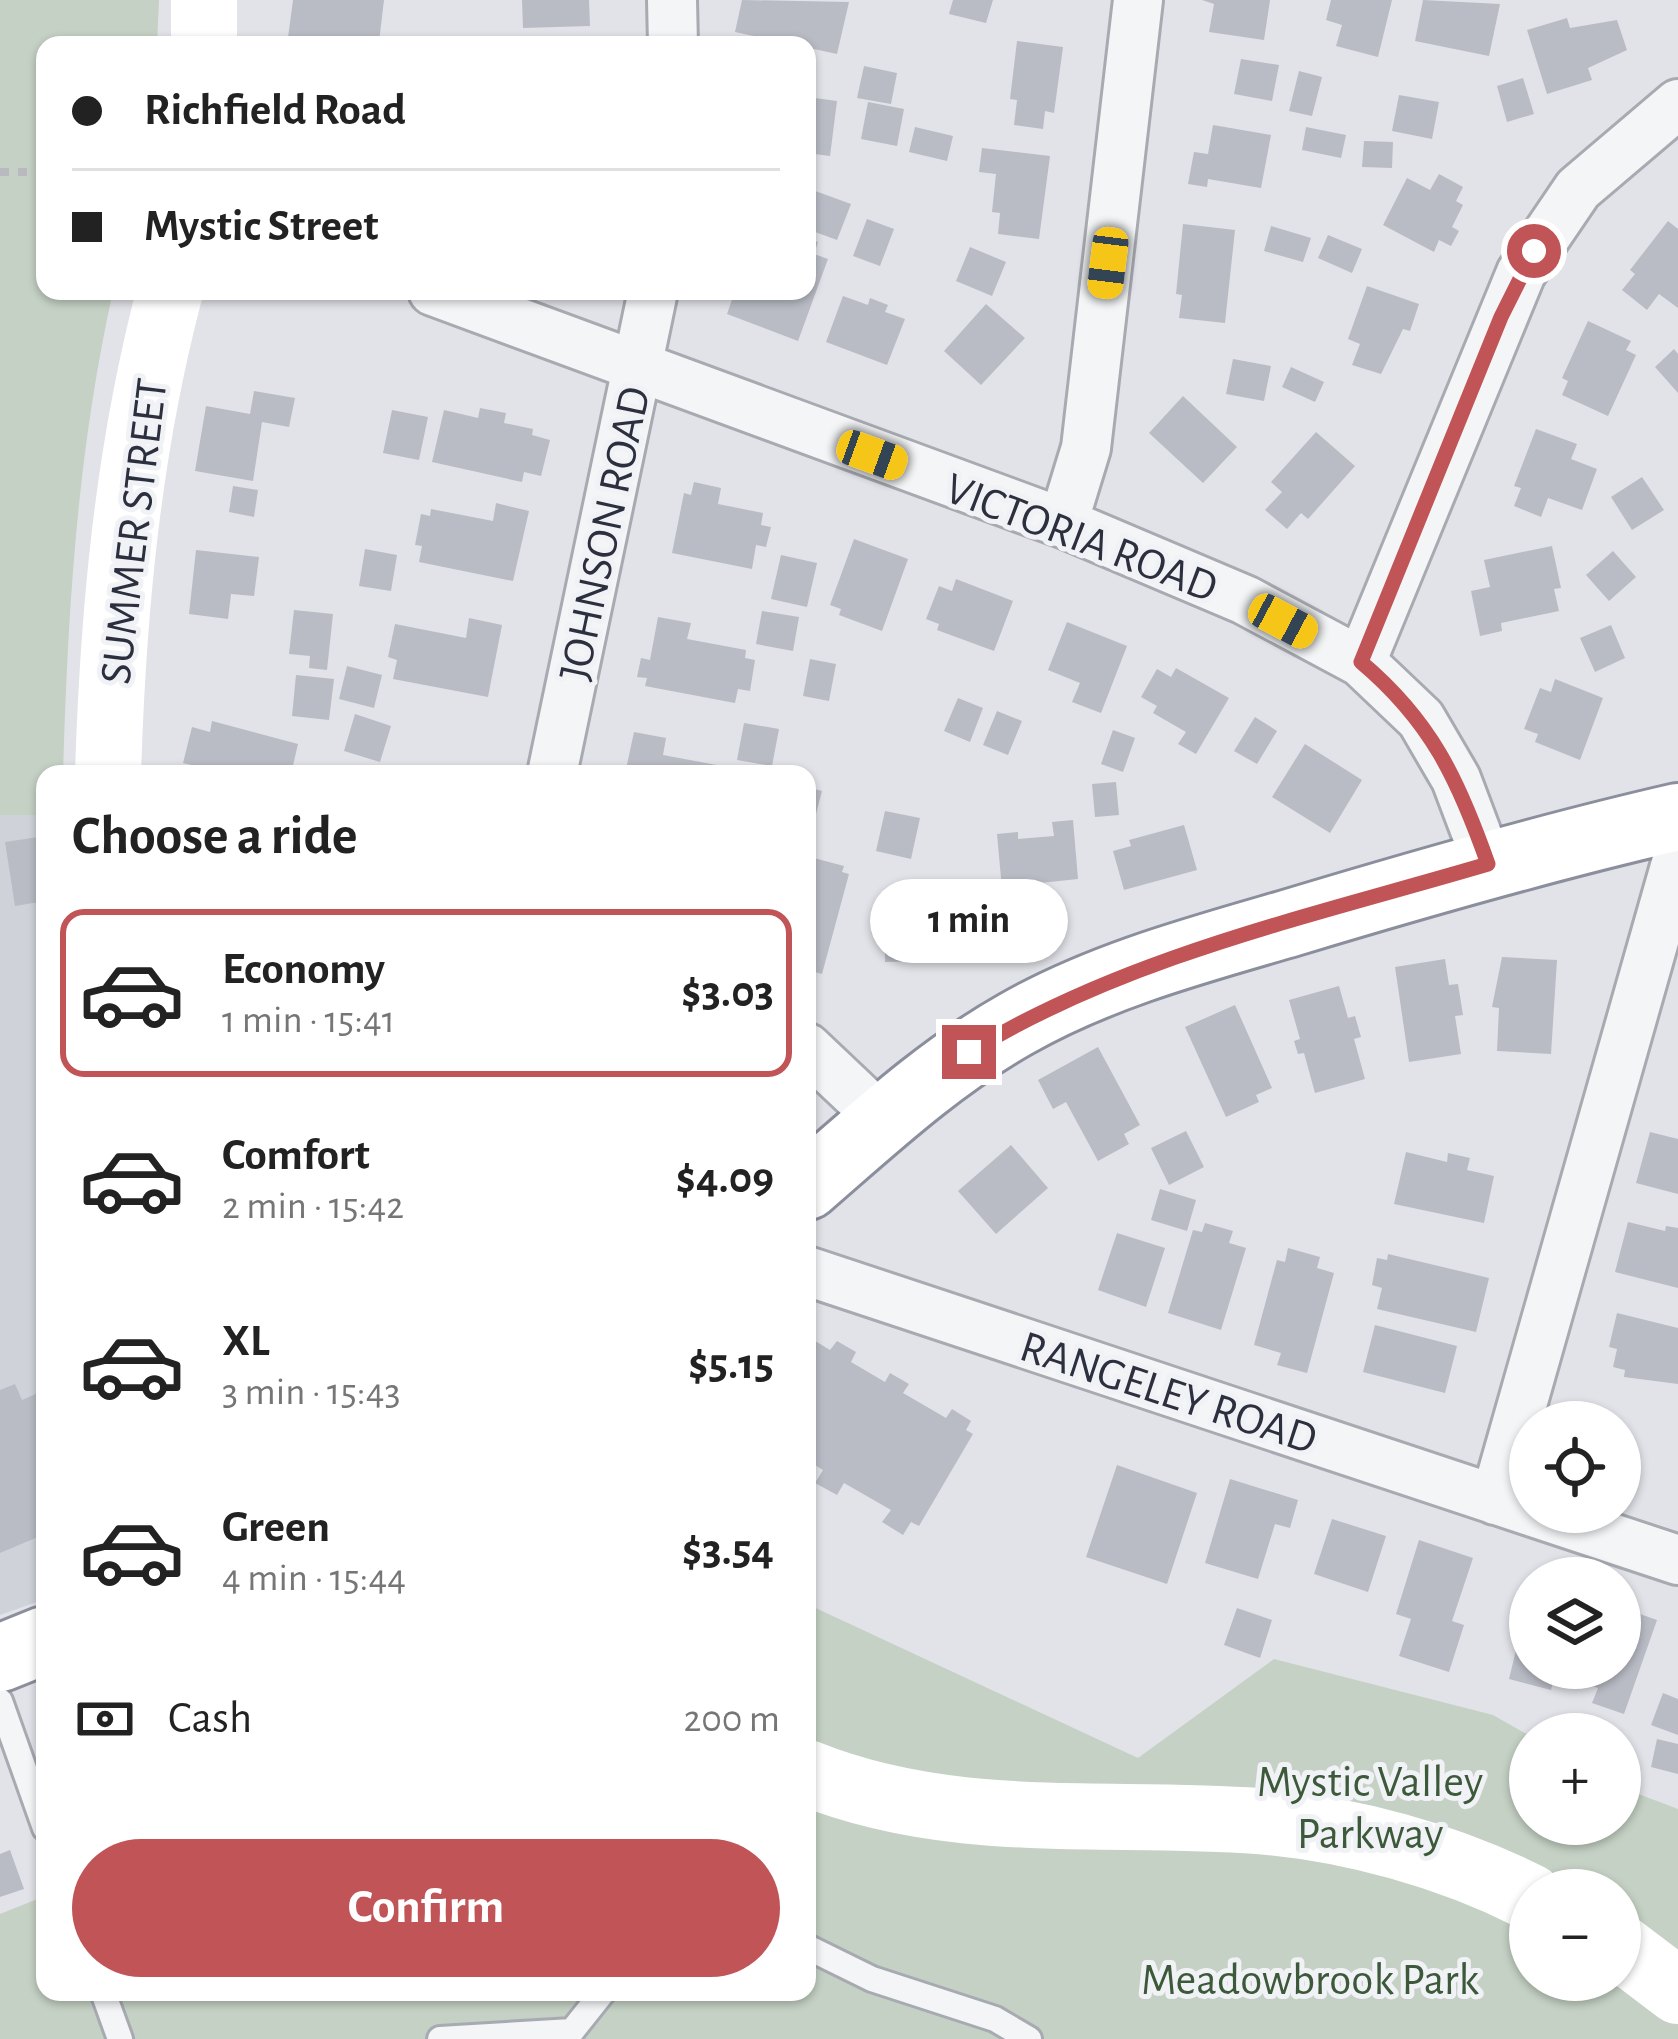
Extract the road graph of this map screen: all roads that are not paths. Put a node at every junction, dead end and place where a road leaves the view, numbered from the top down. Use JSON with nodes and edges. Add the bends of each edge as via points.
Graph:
{"nodes":[{"id":1,"x":204,"y":0,"type":"edge"},
{"id":2,"x":672,"y":0,"type":"edge"},
{"id":3,"x":1138,"y":0,"type":"edge"},
{"id":4,"x":204,"y":36,"type":"edge"},
{"id":5,"x":673,"y":36,"type":"edge"},
{"id":6,"x":1678,"y":104,"type":"edge"},
{"id":7,"x":168,"y":300,"type":"edge"},
{"id":8,"x":458,"y":300,"type":"edge"},
{"id":9,"x":651,"y":300,"type":"edge"},
{"id":10,"x":638,"y":367,"type":"junction"},
{"id":11,"x":1063,"y":523,"type":"junction"},
{"id":12,"x":1361,"y":662,"type":"junction"},
{"id":13,"x":110,"y":765,"type":"edge"},
{"id":14,"x":555,"y":765,"type":"edge"},
{"id":15,"x":1678,"y":817,"type":"edge"},
{"id":16,"x":1678,"y":856,"type":"edge"},
{"id":17,"x":1488,"y":864,"type":"junction"},
{"id":18,"x":816,"y":1057,"type":"edge"},
{"id":19,"x":881,"y":1118,"type":"junction"},
{"id":20,"x":816,"y":1178,"type":"edge"},
{"id":21,"x":816,"y":1274,"type":"edge"},
{"id":22,"x":1545,"y":1401,"type":"edge"},
{"id":23,"x":1509,"y":1505,"type":"edge"},
{"id":24,"x":1595,"y":1533,"type":"edge"},
{"id":25,"x":1678,"y":1560,"type":"edge"},
{"id":26,"x":36,"y":1644,"type":"edge"},
{"id":27,"x":0,"y":1658,"type":"edge"},
{"id":28,"x":0,"y":1701,"type":"edge"},
{"id":29,"x":816,"y":1775,"type":"edge"},
{"id":30,"x":36,"y":1803,"type":"edge"},
{"id":31,"x":1509,"y":1888,"type":"edge"},
{"id":32,"x":816,"y":1951,"type":"edge"},
{"id":33,"x":1641,"y":1963,"type":"edge"},
{"id":34,"x":1678,"y":1990,"type":"edge"},
{"id":35,"x":106,"y":2001,"type":"edge"},
{"id":36,"x":597,"y":2001,"type":"edge"},
{"id":37,"x":572,"y":2035,"type":"edge"},
{"id":38,"x":120,"y":2039,"type":"edge"},
{"id":39,"x":440,"y":2039,"type":"edge"},
{"id":40,"x":1029,"y":2039,"type":"edge"}],
"edges":[{"from":1,"to":4,"type":"main road"},
{"from":2,"to":5,"type":"street"},
{"from":3,"to":11,"type":"street","via":[[1086,443]]},
{"from":6,"to":12,"type":"street","via":[[1578,189],[1522,273]]},
{"from":7,"to":13,"type":"main road","name":"SUMMER STREET","via":[[128,502]]},
{"from":8,"to":10,"type":"street","name":"VICTORIA ROAD"},
{"from":9,"to":10,"type":"street","name":"JOHNSON ROAD"},
{"from":10,"to":11,"type":"street","name":"VICTORIA ROAD"},
{"from":10,"to":14,"type":"street","name":"JOHNSON ROAD"},
{"from":11,"to":12,"type":"street","name":"VICTORIA ROAD","via":[[1244,600]]},
{"from":12,"to":17,"type":"street","name":"VICTORIA ROAD","via":[[1421,719],[1456,779]]},
{"from":15,"to":17,"type":"main road"},
{"from":16,"to":22,"type":"street"},
{"from":17,"to":19,"type":"main road","via":[[1070,997],[969,1052]]},
{"from":18,"to":19,"type":"street"},
{"from":19,"to":20,"type":"main road"},
{"from":21,"to":23,"type":"street","name":"RANGELEY ROAD"},
{"from":24,"to":25,"type":"street","name":"RANGELEY ROAD"},
{"from":26,"to":27,"type":"main road"},
{"from":28,"to":30,"type":"lane"},
{"from":29,"to":31,"type":"main road","via":[[962,1814],[1241,1820],[1323,1831],[1451,1863]]},
{"from":32,"to":40,"type":"lane"},
{"from":33,"to":34,"type":"main road"},
{"from":35,"to":38,"type":"lane"},
{"from":36,"to":37,"type":"lane"},
{"from":37,"to":39,"type":"lane"}]}
